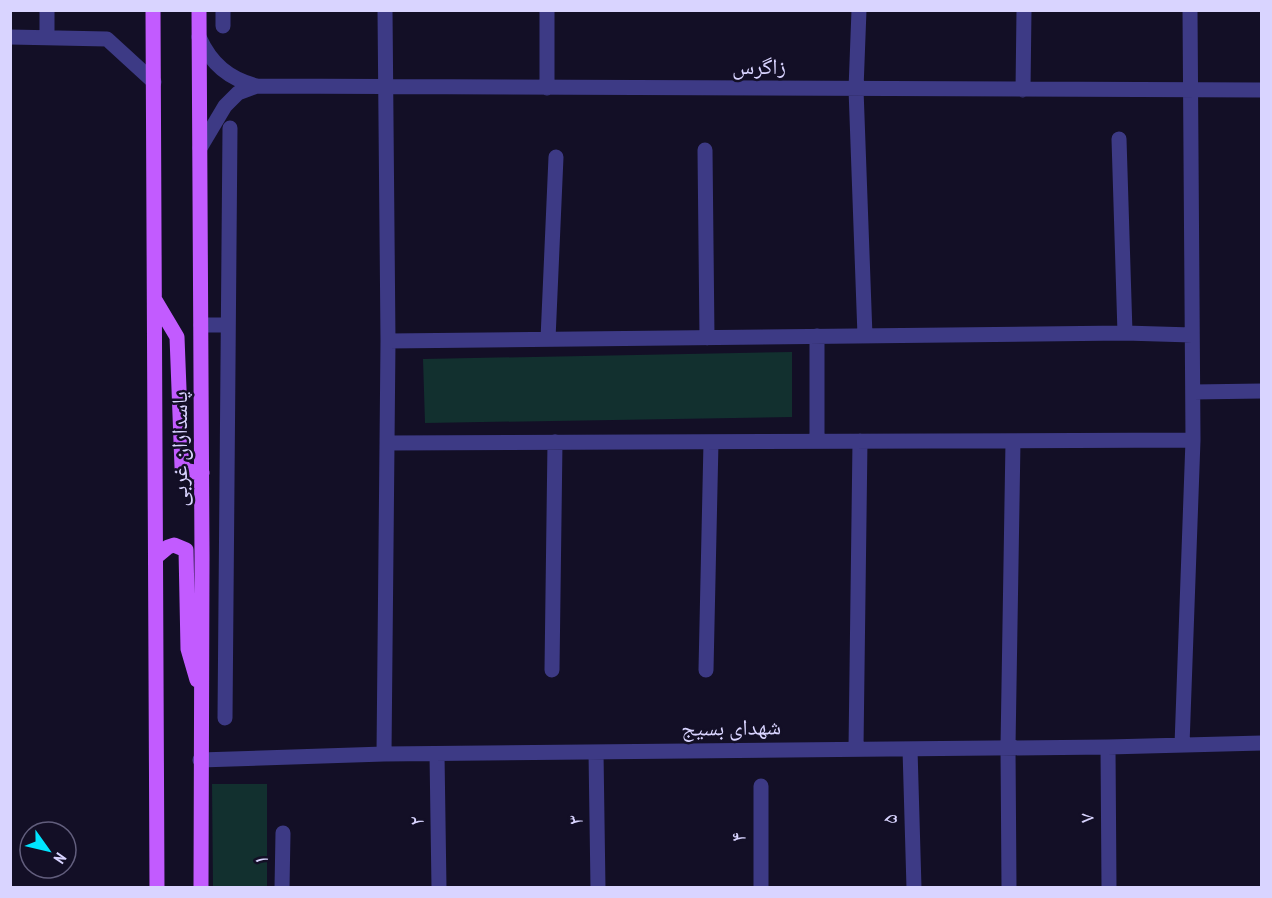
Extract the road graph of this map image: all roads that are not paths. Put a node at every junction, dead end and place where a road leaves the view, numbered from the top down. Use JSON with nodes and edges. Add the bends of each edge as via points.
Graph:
{"nodes":[{"id":1,"x":47,"y":10,"type":"edge"},
{"id":2,"x":153,"y":10,"type":"edge"},
{"id":3,"x":199,"y":10,"type":"edge"},
{"id":4,"x":385,"y":10,"type":"edge"},
{"id":5,"x":547,"y":10,"type":"edge"},
{"id":6,"x":859,"y":10,"type":"edge"},
{"id":7,"x":1024,"y":10,"type":"edge"},
{"id":8,"x":1190,"y":10,"type":"edge"},
{"id":9,"x":10,"y":37,"type":"edge"},
{"id":10,"x":47,"y":37,"type":"junction"},
{"id":11,"x":199,"y":38,"type":"junction"},
{"id":12,"x":154,"y":82,"type":"junction"},
{"id":13,"x":257,"y":86,"type":"junction"},
{"id":14,"x":386,"y":87,"type":"junction"},
{"id":15,"x":547,"y":88,"type":"junction"},
{"id":16,"x":856,"y":89,"type":"junction"},
{"id":17,"x":1023,"y":90,"type":"junction"},
{"id":18,"x":1262,"y":90,"type":"edge"},
{"id":19,"x":1191,"y":91,"type":"junction"},
{"id":20,"x":230,"y":128,"type":"dead end"},
{"id":21,"x":1119,"y":139,"type":"dead end"},
{"id":22,"x":200,"y":148,"type":"junction"},
{"id":23,"x":705,"y":150,"type":"dead end"},
{"id":24,"x":556,"y":157,"type":"dead end"},
{"id":25,"x":155,"y":300,"type":"junction"},
{"id":26,"x":201,"y":325,"type":"junction"},
{"id":27,"x":228,"y":326,"type":"junction"},
{"id":28,"x":1125,"y":333,"type":"junction"},
{"id":29,"x":1192,"y":335,"type":"junction"},
{"id":30,"x":817,"y":336,"type":"junction"},
{"id":31,"x":865,"y":336,"type":"junction"},
{"id":32,"x":706,"y":338,"type":"junction"},
{"id":33,"x":548,"y":339,"type":"junction"},
{"id":34,"x":388,"y":341,"type":"junction"},
{"id":35,"x":1262,"y":391,"type":"edge"},
{"id":36,"x":1192,"y":392,"type":"junction"},
{"id":37,"x":1193,"y":440,"type":"junction"},
{"id":38,"x":817,"y":441,"type":"junction"},
{"id":39,"x":860,"y":441,"type":"junction"},
{"id":40,"x":1013,"y":441,"type":"junction"},
{"id":41,"x":555,"y":442,"type":"junction"},
{"id":42,"x":711,"y":442,"type":"junction"},
{"id":43,"x":387,"y":443,"type":"junction"},
{"id":44,"x":202,"y":473,"type":"junction"},
{"id":45,"x":156,"y":557,"type":"junction"},
{"id":46,"x":552,"y":670,"type":"dead end"},
{"id":47,"x":706,"y":670,"type":"dead end"},
{"id":48,"x":202,"y":698,"type":"junction"},
{"id":49,"x":225,"y":718,"type":"dead end"},
{"id":50,"x":1262,"y":743,"type":"edge"},
{"id":51,"x":1182,"y":745,"type":"junction"},
{"id":52,"x":1008,"y":747,"type":"junction"},
{"id":53,"x":1108,"y":747,"type":"junction"},
{"id":54,"x":856,"y":748,"type":"junction"},
{"id":55,"x":910,"y":749,"type":"junction"},
{"id":56,"x":596,"y":752,"type":"junction"},
{"id":57,"x":384,"y":754,"type":"junction"},
{"id":58,"x":437,"y":754,"type":"junction"},
{"id":59,"x":201,"y":760,"type":"junction"},
{"id":60,"x":761,"y":786,"type":"dead end"},
{"id":61,"x":283,"y":833,"type":"dead end"},
{"id":62,"x":157,"y":888,"type":"edge"},
{"id":63,"x":201,"y":888,"type":"edge"},
{"id":64,"x":282,"y":888,"type":"edge"},
{"id":65,"x":439,"y":888,"type":"edge"},
{"id":66,"x":598,"y":888,"type":"edge"},
{"id":67,"x":761,"y":888,"type":"edge"},
{"id":68,"x":914,"y":888,"type":"edge"},
{"id":69,"x":1009,"y":888,"type":"edge"},
{"id":70,"x":1109,"y":888,"type":"edge"}],
"edges":[{"from":1,"to":10,"type":"street"},
{"from":2,"to":12,"type":"main road","name":"پاسداران غربی"},
{"from":3,"to":11,"type":"main road","name":"پاسداران غربی"},
{"from":4,"to":14,"type":"street"},
{"from":5,"to":15,"type":"street"},
{"from":6,"to":16,"type":"street"},
{"from":7,"to":17,"type":"street"},
{"from":8,"to":19,"type":"street"},
{"from":9,"to":10,"type":"street"},
{"from":10,"to":12,"type":"street","via":[[108,39]]},
{"from":11,"to":13,"type":"street","name":"زاگرس","via":[[207,54],[223,70],[239,82]]},
{"from":11,"to":22,"type":"main road","name":"پاسداران غربی"},
{"from":12,"to":25,"type":"main road","name":"پاسداران غربی"},
{"from":13,"to":14,"type":"street","name":"زاگرس"},
{"from":13,"to":22,"type":"street","name":"زاگرس","via":[[238,93],[225,106]]},
{"from":14,"to":15,"type":"street","name":"زاگرس"},
{"from":14,"to":34,"type":"street"},
{"from":15,"to":16,"type":"street","name":"زاگرس"},
{"from":16,"to":17,"type":"street","name":"زاگرس"},
{"from":16,"to":31,"type":"street"},
{"from":17,"to":19,"type":"street","name":"زاگرس"},
{"from":18,"to":19,"type":"street","name":"زاگرس"},
{"from":19,"to":29,"type":"street"},
{"from":20,"to":27,"type":"street"},
{"from":21,"to":28,"type":"street"},
{"from":22,"to":26,"type":"main road","name":"پاسداران غربی"},
{"from":23,"to":32,"type":"street"},
{"from":24,"to":33,"type":"street"},
{"from":25,"to":44,"type":"main road","via":[[177,337],[182,467]]},
{"from":25,"to":45,"type":"main road","name":"پاسداران غربی"},
{"from":26,"to":27,"type":"street"},
{"from":26,"to":44,"type":"main road","name":"پاسداران غربی"},
{"from":27,"to":49,"type":"street"},
{"from":28,"to":29,"type":"street"},
{"from":28,"to":31,"type":"street"},
{"from":29,"to":36,"type":"street"},
{"from":30,"to":31,"type":"street"},
{"from":30,"to":32,"type":"street"},
{"from":30,"to":38,"type":"street"},
{"from":32,"to":33,"type":"street"},
{"from":33,"to":34,"type":"street"},
{"from":34,"to":43,"type":"street"},
{"from":35,"to":36,"type":"street"},
{"from":36,"to":37,"type":"street"},
{"from":37,"to":40,"type":"street"},
{"from":37,"to":51,"type":"street"},
{"from":38,"to":39,"type":"street"},
{"from":38,"to":42,"type":"street"},
{"from":39,"to":40,"type":"street"},
{"from":39,"to":54,"type":"street"},
{"from":40,"to":52,"type":"street"},
{"from":41,"to":42,"type":"street"},
{"from":41,"to":43,"type":"street"},
{"from":41,"to":46,"type":"street"},
{"from":42,"to":47,"type":"street"},
{"from":43,"to":57,"type":"street"},
{"from":44,"to":48,"type":"main road","name":"پاسداران غربی"},
{"from":45,"to":48,"type":"main road","via":[[174,544],[186,550],[188,649]]},
{"from":45,"to":62,"type":"main road","name":"پاسداران غربی"},
{"from":48,"to":59,"type":"main road","name":"پاسداران غربی"},
{"from":50,"to":51,"type":"street","name":"شهدای بسیج"},
{"from":51,"to":53,"type":"street","name":"شهدای بسیج"},
{"from":52,"to":53,"type":"street","name":"شهدای بسیج"},
{"from":52,"to":55,"type":"street","name":"شهدای بسیج"},
{"from":52,"to":69,"type":"street"},
{"from":53,"to":70,"type":"street","name":"۷"},
{"from":54,"to":55,"type":"street","name":"شهدای بسیج"},
{"from":54,"to":56,"type":"street","name":"شهدای بسیج"},
{"from":55,"to":68,"type":"street","name":"۵"},
{"from":56,"to":58,"type":"street","name":"شهدای بسیج"},
{"from":56,"to":66,"type":"street","name":"۳"},
{"from":57,"to":58,"type":"street","name":"شهدای بسیج"},
{"from":57,"to":59,"type":"street","name":"شهدای بسیج"},
{"from":58,"to":65,"type":"street","name":"۲"},
{"from":59,"to":63,"type":"main road","name":"پاسداران غربی"},
{"from":60,"to":67,"type":"street","name":"۴"},
{"from":61,"to":64,"type":"street","name":"۱"}]}
